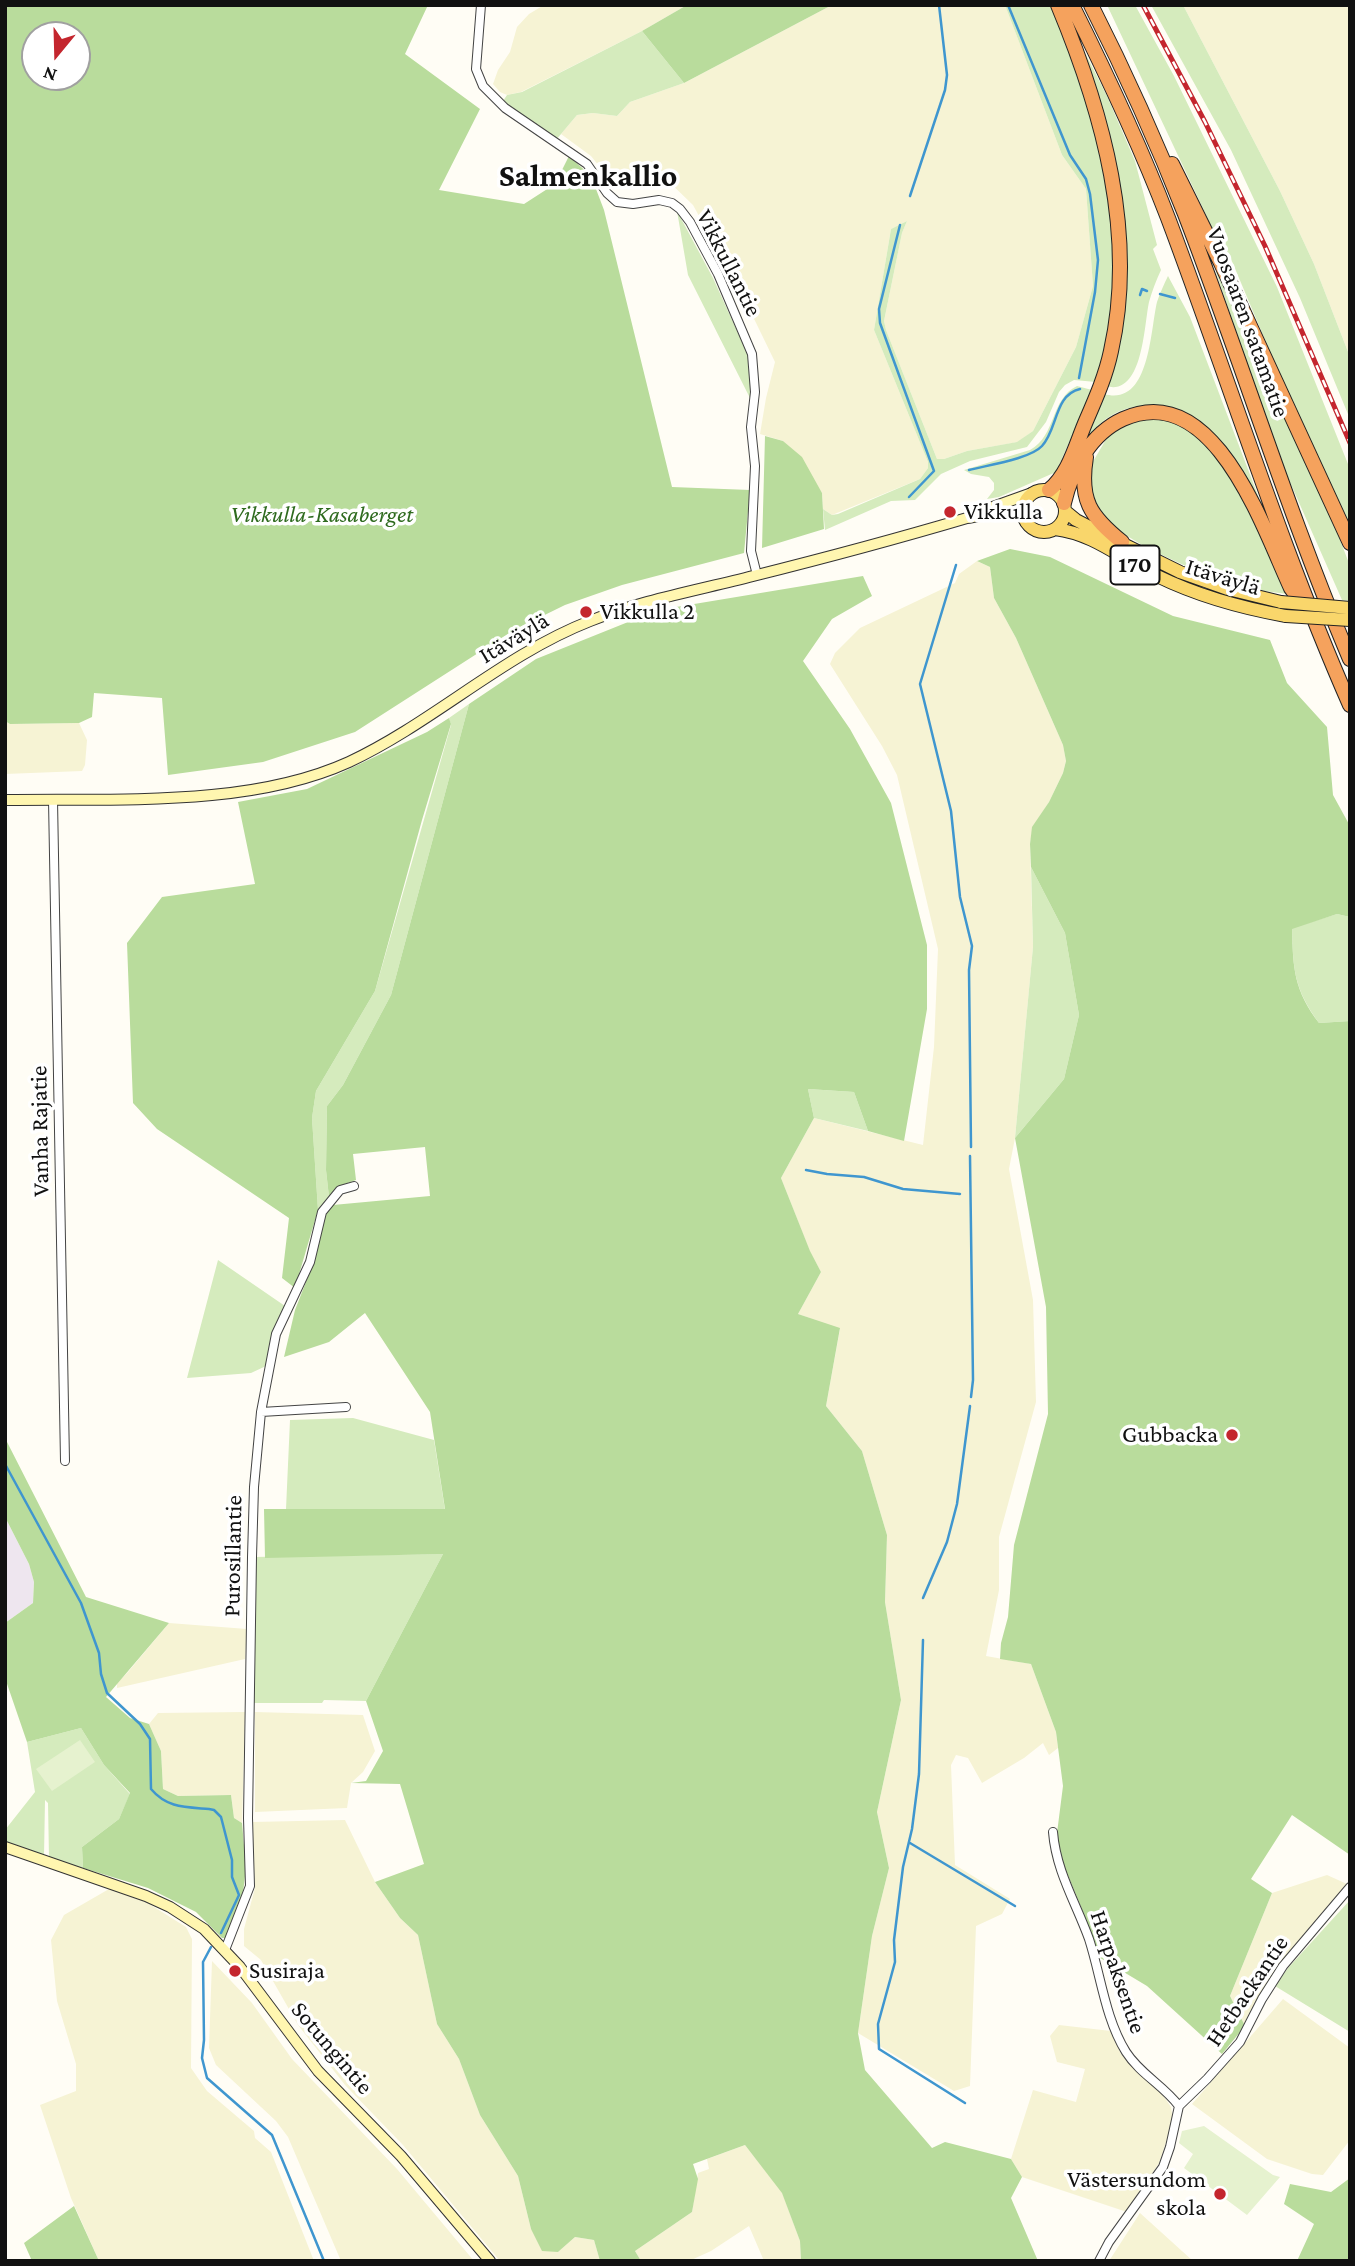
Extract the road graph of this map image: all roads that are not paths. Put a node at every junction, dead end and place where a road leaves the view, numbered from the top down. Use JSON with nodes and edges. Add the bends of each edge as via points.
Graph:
{"nodes":[{"id":1,"x":481,"y":5,"type":"edge"},
{"id":2,"x":1058,"y":5,"type":"edge"},
{"id":3,"x":1072,"y":5,"type":"edge"},
{"id":4,"x":1091,"y":5,"type":"edge"},
{"id":5,"x":1149,"y":126,"type":"junction"},
{"id":6,"x":1086,"y":453,"type":"junction"},
{"id":7,"x":1049,"y":490,"type":"junction"},
{"id":8,"x":1032,"y":493,"type":"junction"},
{"id":9,"x":1065,"y":507,"type":"junction"},
{"id":10,"x":967,"y":518,"type":"junction"},
{"id":11,"x":1024,"y":518,"type":"junction"},
{"id":12,"x":1055,"y":529,"type":"junction"},
{"id":13,"x":1122,"y":542,"type":"junction"},
{"id":14,"x":1350,"y":543,"type":"edge"},
{"id":15,"x":757,"y":575,"type":"junction"},
{"id":16,"x":1350,"y":608,"type":"edge"},
{"id":17,"x":1314,"y":620,"type":"junction"},
{"id":18,"x":1350,"y":620,"type":"edge"},
{"id":19,"x":1350,"y":659,"type":"edge"},
{"id":20,"x":1350,"y":705,"type":"edge"},
{"id":21,"x":5,"y":800,"type":"edge"},
{"id":22,"x":53,"y":800,"type":"junction"},
{"id":23,"x":354,"y":1186,"type":"dead end"},
{"id":24,"x":346,"y":1407,"type":"dead end"},
{"id":25,"x":261,"y":1412,"type":"junction"},
{"id":26,"x":65,"y":1461,"type":"dead end"},
{"id":27,"x":1053,"y":1832,"type":"dead end"},
{"id":28,"x":5,"y":1847,"type":"edge"},
{"id":29,"x":1350,"y":1887,"type":"edge"},
{"id":30,"x":225,"y":1950,"type":"junction"},
{"id":31,"x":1179,"y":2106,"type":"junction"},
{"id":32,"x":490,"y":2261,"type":"edge"},
{"id":33,"x":1099,"y":2261,"type":"edge"}],
"edges":[{"from":1,"to":15,"type":"street","name":"Vikkullantie","via":[[477,69],[483,86],[505,108],[587,164],[617,202],[659,200],[680,209],[718,274],[752,354],[755,475],[751,551]]},
{"from":2,"to":7,"type":"highway","via":[[1099,120],[1117,218],[1121,286],[1104,376],[1063,475]]},
{"from":3,"to":17,"type":"highway","name":"Vuosaaren satamatie","via":[[1168,218]]},
{"from":4,"to":5,"type":"highway","name":"Vuosaaren satamatie"},
{"from":5,"to":14,"type":"highway","via":[[1179,175]]},
{"from":5,"to":19,"type":"highway","name":"Vuosaaren satamatie"},
{"from":6,"to":9,"type":"highway","via":[[1070,479]]},
{"from":6,"to":13,"type":"highway","via":[[1083,482],[1088,507]]},
{"from":6,"to":17,"type":"highway","via":[[1108,427],[1141,413],[1171,414],[1199,428],[1232,469],[1291,588]]},
{"from":7,"to":8,"type":"main road"},
{"from":7,"to":9,"type":"main road"},
{"from":8,"to":10,"type":"main road","name":"Itäväylä"},
{"from":8,"to":11,"type":"main road","via":[[1024,506]]},
{"from":9,"to":12,"type":"main road"},
{"from":9,"to":13,"type":"main road","name":"Itäväylä","number":"170","via":[[1076,520]]},
{"from":10,"to":11,"type":"main road","name":"Itäväylä","via":[[1005,512]]},
{"from":10,"to":15,"type":"main road","name":"Itäväylä"},
{"from":11,"to":12,"type":"main road","via":[[1035,529]]},
{"from":12,"to":18,"type":"main road","name":"Itäväylä","number":"170","bridge":true,"via":[[1088,536],[1157,576],[1205,596],[1286,616]]},
{"from":13,"to":16,"type":"main road","name":"Itäväylä","number":"170","bridge":true,"via":[[1203,581],[1281,602]]},
{"from":15,"to":22,"type":"main road","name":"Itäväylä","via":[[579,625],[348,762],[298,780],[178,797]]},
{"from":17,"to":20,"type":"highway"},
{"from":21,"to":22,"type":"main road","name":"Itäväylä"},
{"from":22,"to":26,"type":"street","name":"Vanha Rajatie"},
{"from":23,"to":25,"type":"street","name":"Purosillantie","via":[[340,1190],[322,1212],[310,1262],[276,1334]]},
{"from":24,"to":25,"type":"street"},
{"from":25,"to":30,"type":"street","name":"Purosillantie","via":[[252,1557],[250,1886]]},
{"from":27,"to":31,"type":"street","name":"Harpaksentie","via":[[1059,1867],[1090,1942],[1114,2028],[1130,2058]]},
{"from":28,"to":30,"type":"main road","name":"Sotungintie","via":[[158,1901],[189,1918]]},
{"from":29,"to":31,"type":"street","name":"Hetbackantie","via":[[1283,1966],[1240,2042]]},
{"from":30,"to":32,"type":"main road","name":"Sotungintie","via":[[318,2071],[401,2156]]},
{"from":31,"to":33,"type":"street","via":[[1163,2167]]}]}
